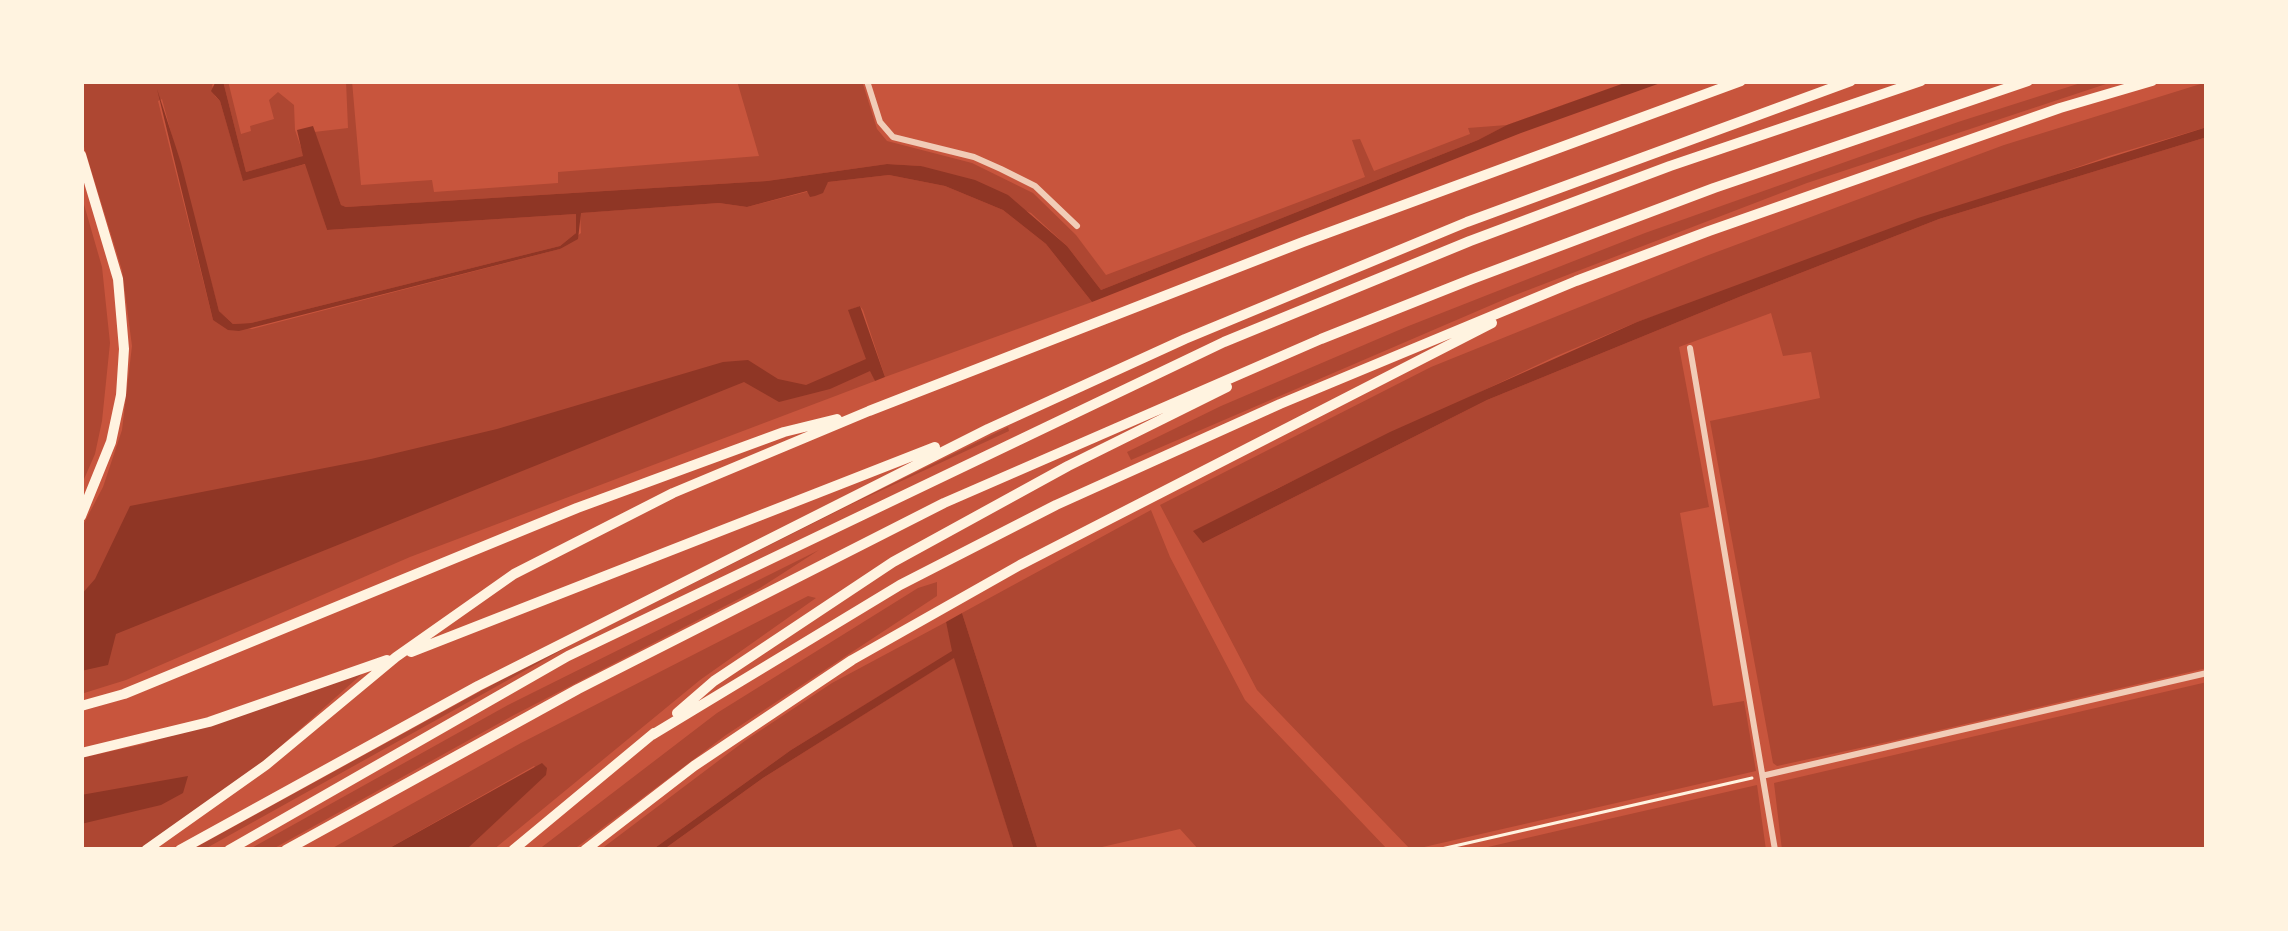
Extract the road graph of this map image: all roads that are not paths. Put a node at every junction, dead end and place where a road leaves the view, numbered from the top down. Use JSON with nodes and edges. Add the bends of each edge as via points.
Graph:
{"nodes":[{"id":1,"x":867,"y":81,"type":"edge"},
{"id":2,"x":1742,"y":81,"type":"edge"},
{"id":3,"x":1851,"y":81,"type":"edge"},
{"id":4,"x":1921,"y":81,"type":"edge"},
{"id":5,"x":2028,"y":81,"type":"edge"},
{"id":6,"x":2152,"y":81,"type":"edge"},
{"id":7,"x":81,"y":155,"type":"edge"},
{"id":8,"x":1077,"y":226,"type":"dead end"},
{"id":9,"x":1576,"y":281,"type":"junction"},
{"id":10,"x":1321,"y":339,"type":"junction"},
{"id":11,"x":1690,"y":348,"type":"dead end"},
{"id":12,"x":869,"y":411,"type":"junction"},
{"id":13,"x":988,"y":428,"type":"junction"},
{"id":14,"x":81,"y":516,"type":"edge"},
{"id":15,"x":2207,"y":673,"type":"edge"},
{"id":16,"x":81,"y":706,"type":"edge"},
{"id":17,"x":652,"y":734,"type":"junction"},
{"id":18,"x":81,"y":753,"type":"edge"},
{"id":19,"x":1765,"y":775,"type":"junction"},
{"id":20,"x":146,"y":850,"type":"edge"},
{"id":21,"x":179,"y":850,"type":"edge"},
{"id":22,"x":229,"y":850,"type":"edge"},
{"id":23,"x":286,"y":850,"type":"edge"},
{"id":24,"x":513,"y":850,"type":"edge"},
{"id":25,"x":585,"y":850,"type":"edge"},
{"id":26,"x":1775,"y":850,"type":"edge"}],
"edges":[{"from":1,"to":8,"type":"street","via":[[892,136],[1001,169],[1035,186]]},
{"from":2,"to":12,"type":"highway"},
{"from":3,"to":13,"type":"highway","via":[[1467,222]]},
{"from":4,"to":22,"type":"highway","via":[[1670,166],[1224,342],[568,656]]},
{"from":5,"to":10,"type":"highway","via":[[1714,188]]},
{"from":6,"to":9,"type":"highway"},
{"from":7,"to":14,"type":"highway","via":[[118,279],[123,335],[118,413]]},
{"from":9,"to":17,"type":"highway","via":[[1057,506],[900,585]]},
{"from":9,"to":25,"type":"highway","via":[[1258,440],[870,650],[694,766]]},
{"from":10,"to":17,"type":"highway","via":[[893,562],[714,681]]},
{"from":10,"to":23,"type":"highway","via":[[824,560]]},
{"from":11,"to":19,"type":"street"},
{"from":12,"to":16,"type":"highway","via":[[784,432],[577,508]]},
{"from":12,"to":20,"type":"highway","via":[[673,494],[514,574]]},
{"from":13,"to":18,"type":"highway","via":[[272,701]]},
{"from":13,"to":21,"type":"highway","via":[[478,686]]},
{"from":15,"to":19,"type":"street"},
{"from":17,"to":24,"type":"highway"},
{"from":19,"to":26,"type":"street"}]}
